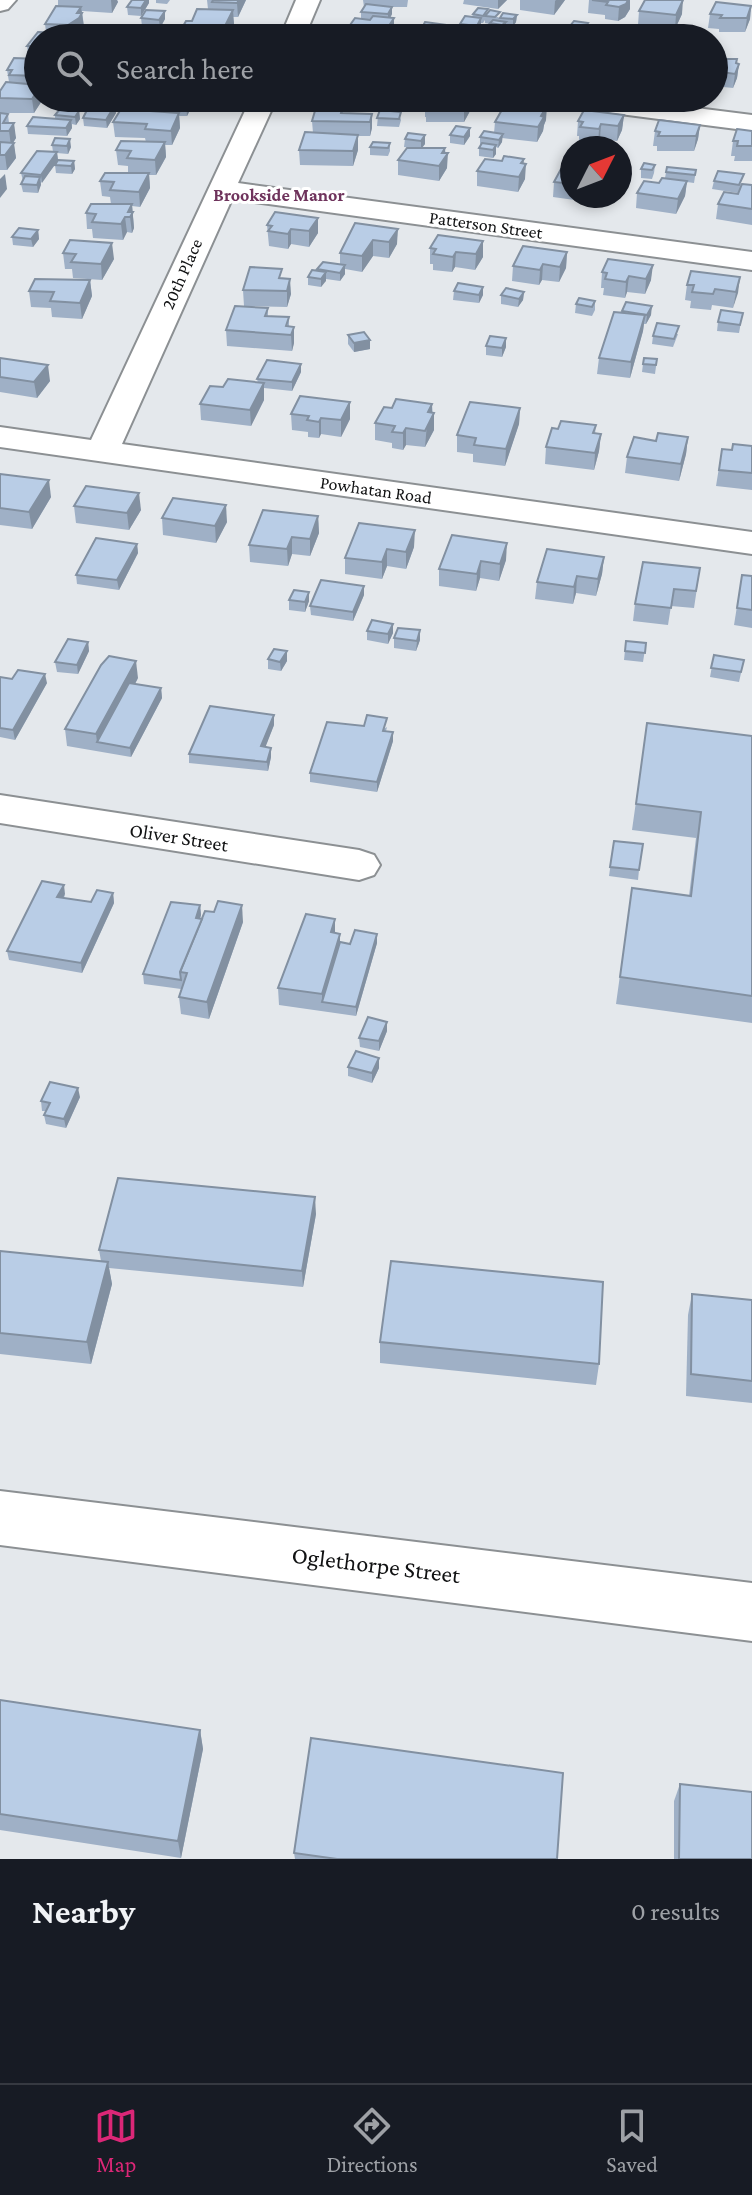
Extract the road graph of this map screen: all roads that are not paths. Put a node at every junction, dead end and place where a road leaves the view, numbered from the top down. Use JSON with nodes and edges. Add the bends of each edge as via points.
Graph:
{"nodes":[{"id":1,"x":308,"y":0,"type":"edge"},
{"id":2,"x":298,"y":24,"type":"edge"},
{"id":3,"x":257,"y":112,"type":"edge"},
{"id":4,"x":667,"y":112,"type":"edge"},
{"id":5,"x":752,"y":123,"type":"edge"},
{"id":6,"x":220,"y":189,"type":"junction"},
{"id":7,"x":752,"y":261,"type":"edge"},
{"id":8,"x":0,"y":437,"type":"edge"},
{"id":9,"x":102,"y":451,"type":"junction"},
{"id":10,"x":752,"y":543,"type":"edge"},
{"id":11,"x":0,"y":809,"type":"edge"},
{"id":12,"x":359,"y":865,"type":"dead end"},
{"id":13,"x":0,"y":1518,"type":"edge"},
{"id":14,"x":752,"y":1612,"type":"edge"}],
"edges":[{"from":1,"to":2,"type":"street"},
{"from":3,"to":6,"type":"street","name":"20th Place"},
{"from":4,"to":5,"type":"street"},
{"from":6,"to":7,"type":"street","name":"Patterson Street"},
{"from":6,"to":9,"type":"street","name":"20th Place"},
{"from":8,"to":9,"type":"street","name":"Powhatan Road"},
{"from":9,"to":10,"type":"street","name":"Powhatan Road"},
{"from":11,"to":12,"type":"street","name":"Oliver Street"},
{"from":13,"to":14,"type":"street","name":"Oglethorpe Street"}]}
